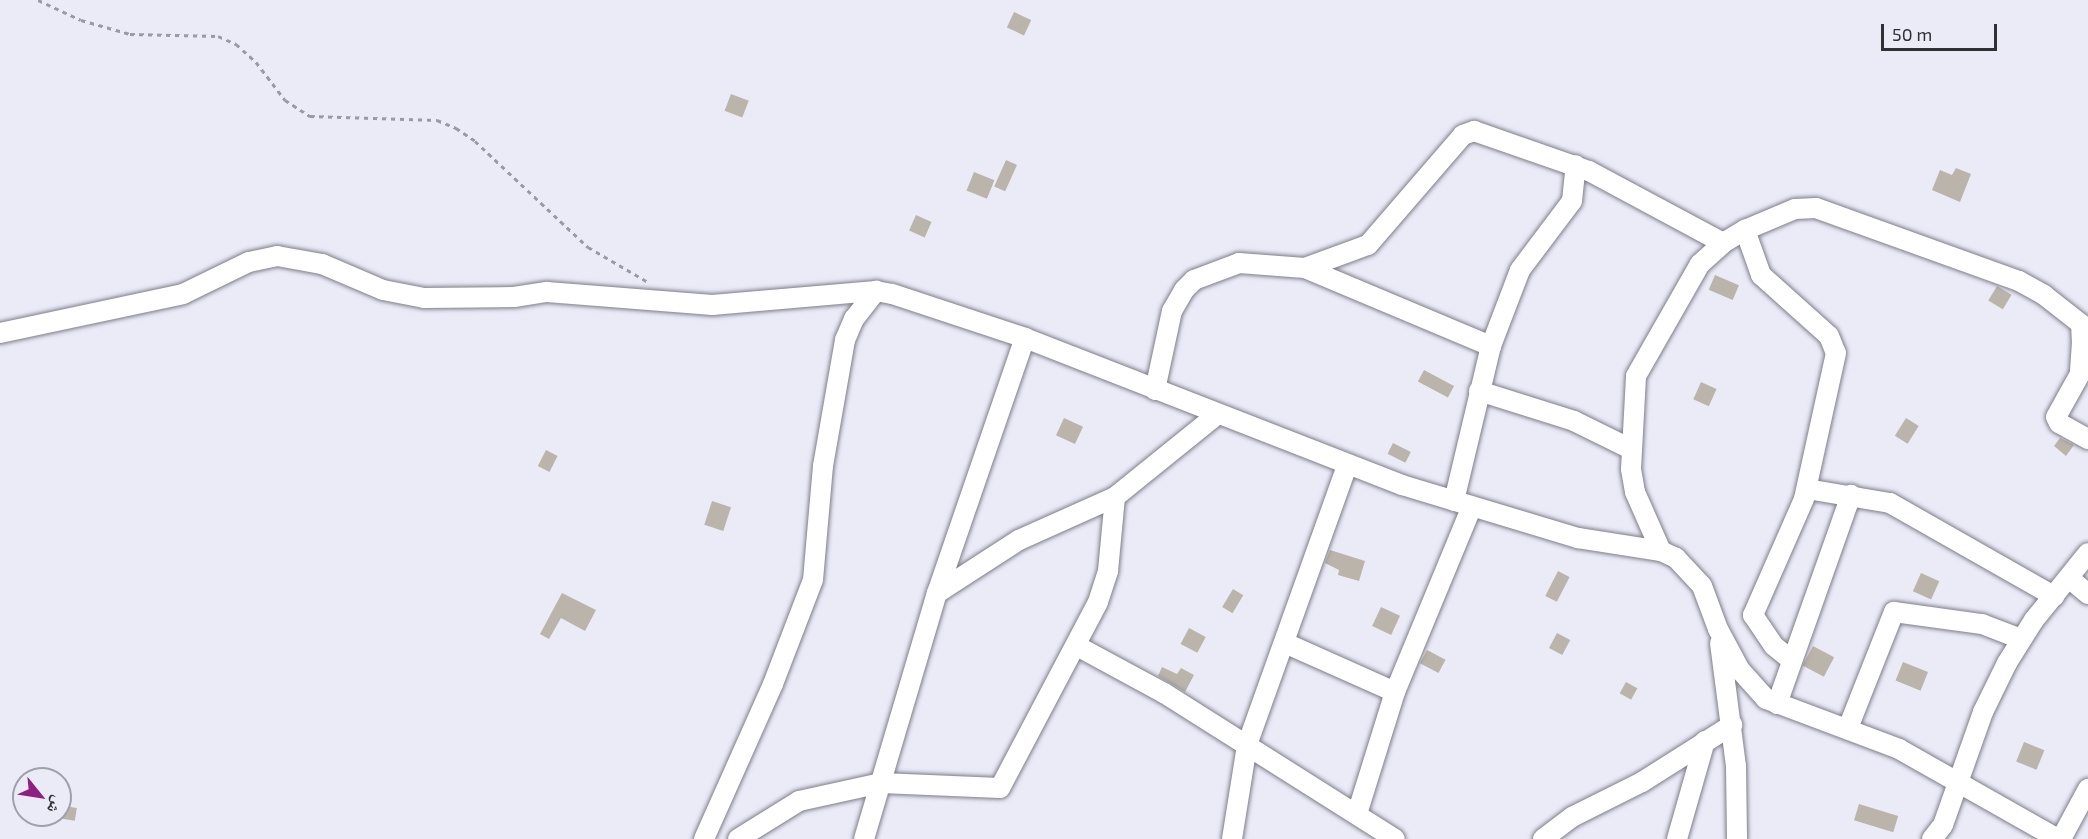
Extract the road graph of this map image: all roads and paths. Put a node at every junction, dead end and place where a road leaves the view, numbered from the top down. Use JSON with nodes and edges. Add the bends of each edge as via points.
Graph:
{"nodes":[{"id":1,"x":38,"y":0,"type":"edge"},
{"id":2,"x":1576,"y":165,"type":"junction"},
{"id":3,"x":1745,"y":230,"type":"junction"},
{"id":4,"x":1723,"y":243,"type":"junction"},
{"id":5,"x":1305,"y":268,"type":"junction"},
{"id":6,"x":650,"y":283,"type":"dead end"},
{"id":7,"x":876,"y":291,"type":"junction"},
{"id":8,"x":0,"y":333,"type":"edge"},
{"id":9,"x":1024,"y":338,"type":"junction"},
{"id":10,"x":2085,"y":343,"type":"edge"},
{"id":11,"x":1491,"y":346,"type":"junction"},
{"id":12,"x":1155,"y":390,"type":"junction"},
{"id":13,"x":1479,"y":391,"type":"junction"},
{"id":14,"x":1218,"y":414,"type":"junction"},
{"id":15,"x":2088,"y":439,"type":"edge"},
{"id":16,"x":1631,"y":449,"type":"junction"},
{"id":17,"x":1347,"y":466,"type":"junction"},
{"id":18,"x":1807,"y":489,"type":"junction"},
{"id":19,"x":1851,"y":495,"type":"junction"},
{"id":20,"x":1115,"y":496,"type":"junction"},
{"id":21,"x":1463,"y":503,"type":"junction"},
{"id":22,"x":1661,"y":551,"type":"junction"},
{"id":23,"x":2088,"y":553,"type":"edge"},
{"id":24,"x":2069,"y":579,"type":"junction"},
{"id":25,"x":937,"y":593,"type":"junction"},
{"id":26,"x":2088,"y":594,"type":"edge"},
{"id":27,"x":2054,"y":596,"type":"junction"},
{"id":28,"x":1718,"y":629,"type":"junction"},
{"id":29,"x":2021,"y":639,"type":"junction"},
{"id":30,"x":1286,"y":643,"type":"junction"},
{"id":31,"x":1077,"y":646,"type":"junction"},
{"id":32,"x":1791,"y":660,"type":"junction"},
{"id":33,"x":1395,"y":692,"type":"junction"},
{"id":34,"x":1778,"y":704,"type":"junction"},
{"id":35,"x":1732,"y":725,"type":"junction"},
{"id":36,"x":1848,"y":728,"type":"junction"},
{"id":37,"x":1705,"y":741,"type":"junction"},
{"id":38,"x":1248,"y":745,"type":"junction"},
{"id":39,"x":1958,"y":780,"type":"junction"},
{"id":40,"x":881,"y":783,"type":"junction"},
{"id":41,"x":2088,"y":789,"type":"edge"},
{"id":42,"x":1357,"y":814,"type":"junction"},
{"id":43,"x":868,"y":838,"type":"edge"},
{"id":44,"x":704,"y":839,"type":"edge"},
{"id":45,"x":738,"y":839,"type":"edge"},
{"id":46,"x":1232,"y":839,"type":"edge"},
{"id":47,"x":1395,"y":839,"type":"edge"},
{"id":48,"x":1543,"y":839,"type":"edge"},
{"id":49,"x":1677,"y":839,"type":"edge"},
{"id":50,"x":1737,"y":839,"type":"edge"},
{"id":51,"x":1932,"y":839,"type":"edge"},
{"id":52,"x":2060,"y":839,"type":"edge"}],
"edges":[{"from":1,"to":6,"type":"path","via":[[81,20],[130,33],[218,36],[236,44],[285,100],[310,116],[437,120],[456,128],[475,141],[588,247]]},
{"from":2,"to":4,"type":"street"},
{"from":2,"to":5,"type":"street","via":[[1488,134],[1474,131],[1462,135],[1368,245]]},
{"from":2,"to":11,"type":"street","via":[[1572,201],[1520,270]]},
{"from":3,"to":4,"type":"street"},
{"from":3,"to":10,"type":"street","via":[[1795,209],[1816,208],[2019,281],[2081,324]]},
{"from":3,"to":18,"type":"street","via":[[1761,275],[1834,344],[1836,353]]},
{"from":4,"to":16,"type":"street","via":[[1700,264],[1640,366],[1634,388]]},
{"from":5,"to":11,"type":"street"},
{"from":5,"to":12,"type":"street","via":[[1239,263],[1194,280],[1172,311]]},
{"from":7,"to":8,"type":"street","via":[[712,305],[547,292],[514,297],[424,298],[383,290],[322,264],[277,256],[249,262],[183,294]]},
{"from":7,"to":9,"type":"street"},
{"from":7,"to":44,"type":"street","via":[[854,319],[843,349],[820,488],[813,580],[773,684]]},
{"from":9,"to":12,"type":"street"},
{"from":9,"to":25,"type":"street"},
{"from":10,"to":15,"type":"street","via":[[2080,374],[2056,417],[2059,423]]},
{"from":11,"to":13,"type":"street"},
{"from":12,"to":14,"type":"street"},
{"from":13,"to":16,"type":"street","via":[[1574,422]]},
{"from":13,"to":21,"type":"street"},
{"from":14,"to":17,"type":"street"},
{"from":14,"to":20,"type":"street"},
{"from":16,"to":22,"type":"street","via":[[1635,492]]},
{"from":17,"to":21,"type":"street"},
{"from":17,"to":30,"type":"street"},
{"from":18,"to":19,"type":"street"},
{"from":18,"to":32,"type":"street","via":[[1752,615]]},
{"from":19,"to":27,"type":"street","via":[[1876,498],[1902,509]]},
{"from":19,"to":32,"type":"street"},
{"from":20,"to":25,"type":"street","via":[[1019,540]]},
{"from":20,"to":31,"type":"street","via":[[1108,571]]},
{"from":21,"to":22,"type":"street","via":[[1578,538]]},
{"from":21,"to":33,"type":"street"},
{"from":22,"to":28,"type":"street","via":[[1676,558],[1702,586]]},
{"from":23,"to":24,"type":"street"},
{"from":24,"to":26,"type":"street"},
{"from":24,"to":27,"type":"street"},
{"from":25,"to":40,"type":"street"},
{"from":27,"to":29,"type":"street"},
{"from":28,"to":34,"type":"street","via":[[1754,689]]},
{"from":28,"to":35,"type":"street"},
{"from":29,"to":36,"type":"street","via":[[1982,624],[1894,612]]},
{"from":29,"to":39,"type":"street","via":[[1983,712]]},
{"from":30,"to":33,"type":"street"},
{"from":30,"to":38,"type":"street"},
{"from":31,"to":38,"type":"street"},
{"from":31,"to":40,"type":"street","via":[[1000,788]]},
{"from":32,"to":34,"type":"street"},
{"from":33,"to":42,"type":"street"},
{"from":34,"to":36,"type":"street"},
{"from":35,"to":37,"type":"street"},
{"from":35,"to":50,"type":"street"},
{"from":36,"to":39,"type":"street"},
{"from":37,"to":48,"type":"street","via":[[1642,782],[1572,817]]},
{"from":37,"to":49,"type":"street"},
{"from":38,"to":42,"type":"street"},
{"from":38,"to":46,"type":"street"},
{"from":39,"to":51,"type":"street","via":[[1943,825]]},
{"from":39,"to":52,"type":"street"},
{"from":40,"to":43,"type":"street"},
{"from":40,"to":45,"type":"street","via":[[799,801]]},
{"from":41,"to":52,"type":"street"},
{"from":42,"to":47,"type":"street"}]}
